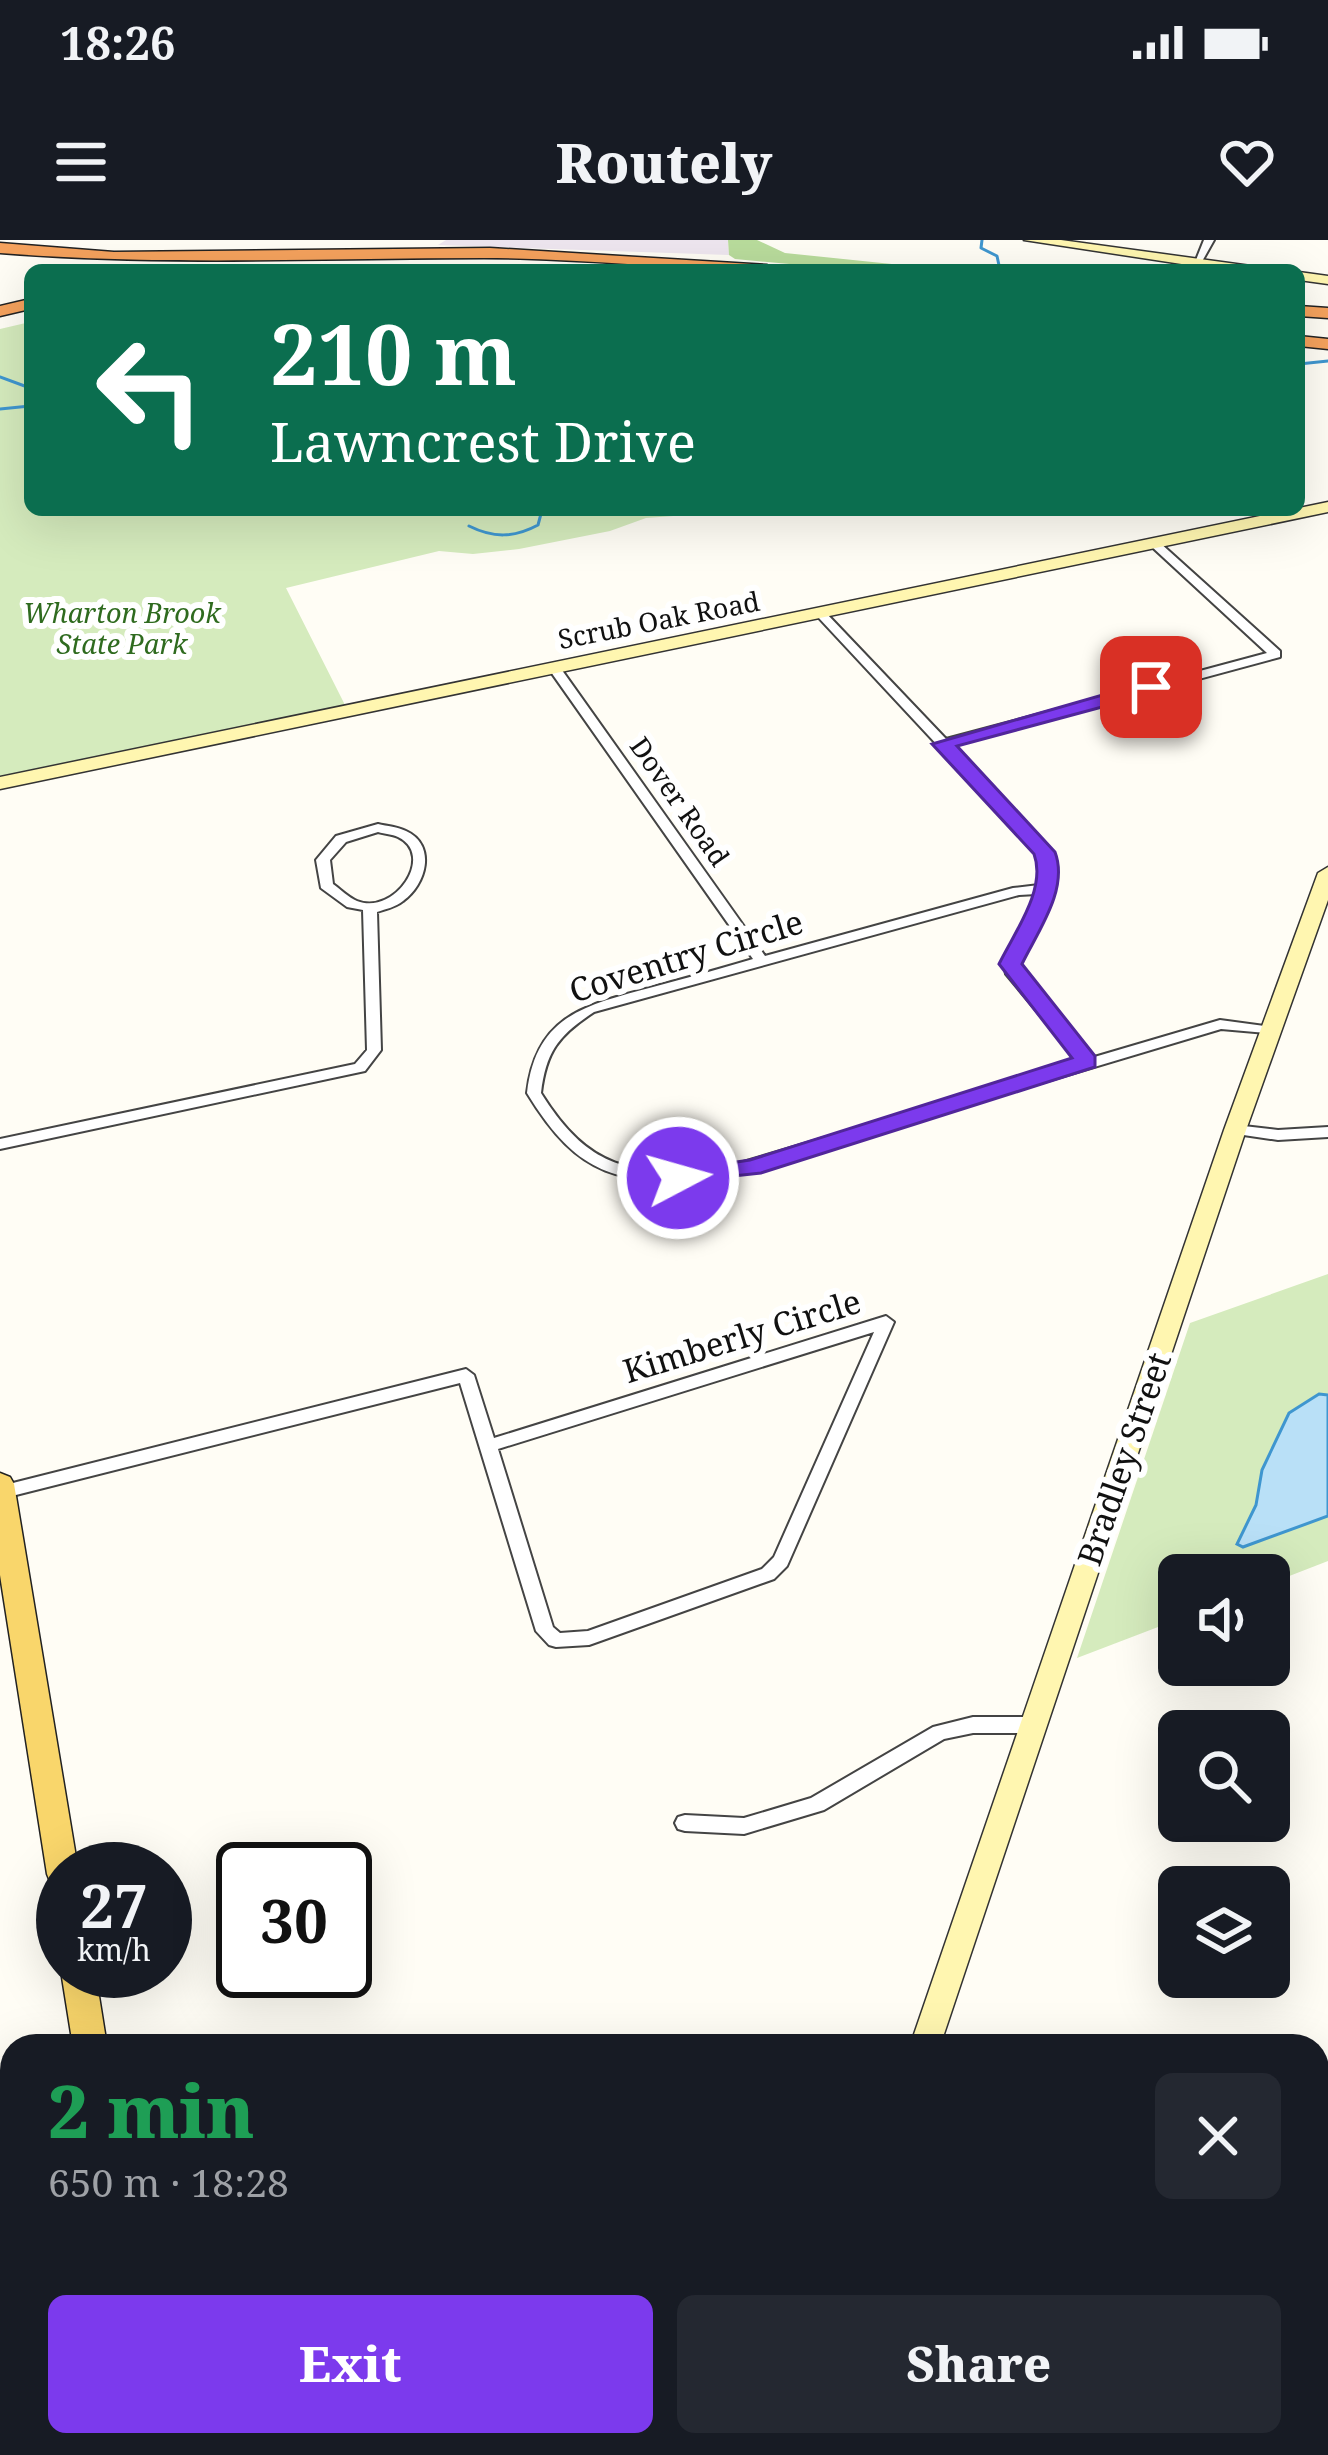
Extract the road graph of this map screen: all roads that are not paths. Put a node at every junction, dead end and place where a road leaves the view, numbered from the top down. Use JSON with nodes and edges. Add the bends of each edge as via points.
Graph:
{"nodes":[{"id":1,"x":1030,"y":240,"type":"edge"},
{"id":2,"x":1209,"y":240,"type":"edge"},
{"id":3,"x":0,"y":248,"type":"edge"},
{"id":4,"x":1197,"y":263,"type":"junction"},
{"id":5,"x":669,"y":264,"type":"edge"},
{"id":6,"x":1205,"y":264,"type":"edge"},
{"id":7,"x":1286,"y":516,"type":"edge"},
{"id":8,"x":1155,"y":544,"type":"junction"},
{"id":9,"x":822,"y":615,"type":"junction"},
{"id":10,"x":555,"y":669,"type":"junction"},
{"id":11,"x":943,"y":744,"type":"junction"},
{"id":12,"x":0,"y":783,"type":"edge"},
{"id":13,"x":1328,"y":873,"type":"edge"},
{"id":14,"x":1046,"y":890,"type":"junction"},
{"id":15,"x":370,"y":908,"type":"junction"},
{"id":16,"x":763,"y":963,"type":"junction"},
{"id":17,"x":1272,"y":1031,"type":"junction"},
{"id":18,"x":1087,"y":1062,"type":"junction"},
{"id":19,"x":1235,"y":1130,"type":"junction"},
{"id":20,"x":1328,"y":1132,"type":"edge"},
{"id":21,"x":0,"y":1144,"type":"edge"},
{"id":22,"x":488,"y":1446,"type":"junction"},
{"id":23,"x":0,"y":1484,"type":"edge"},
{"id":24,"x":1,"y":1493,"type":"edge"},
{"id":25,"x":1034,"y":1725,"type":"junction"},
{"id":26,"x":685,"y":1823,"type":"dead end"},
{"id":27,"x":58,"y":1842,"type":"edge"},
{"id":28,"x":82,"y":1998,"type":"edge"},
{"id":29,"x":88,"y":2034,"type":"edge"},
{"id":30,"x":930,"y":2034,"type":"edge"}],
"edges":[{"from":1,"to":4,"type":"street"},
{"from":2,"to":4,"type":"street"},
{"from":3,"to":5,"type":"highway","via":[[114,257],[490,253]]},
{"from":4,"to":6,"type":"street"},
{"from":7,"to":8,"type":"street","name":"Scrub Oak Road"},
{"from":8,"to":9,"type":"street","name":"Scrub Oak Road"},
{"from":8,"to":11,"type":"street","via":[[1276,654]]},
{"from":9,"to":10,"type":"street","name":"Scrub Oak Road"},
{"from":9,"to":11,"type":"street"},
{"from":10,"to":12,"type":"street","name":"Scrub Oak Road"},
{"from":10,"to":16,"type":"street","name":"Dover Road"},
{"from":11,"to":14,"type":"street","via":[[1044,852]]},
{"from":13,"to":17,"type":"street","name":"Bradley Street"},
{"from":14,"to":16,"type":"street","name":"Coventry Circle","via":[[1018,891]]},
{"from":14,"to":18,"type":"street","via":[[1011,964]]},
{"from":15,"to":15,"type":"street","via":[[393,903],[420,875],[412,841],[388,828],[351,833],[323,860],[333,893]]},
{"from":15,"to":21,"type":"street","via":[[374,1050],[360,1068]]},
{"from":16,"to":18,"type":"street","name":"Coventry Circle","via":[[606,1004],[561,1026],[536,1067],[534,1094],[548,1120],[596,1165],[678,1178],[717,1175]]},
{"from":17,"to":18,"type":"street","name":"Coventry Circle","via":[[1220,1024]]},
{"from":17,"to":19,"type":"street","name":"Bradley Street"},
{"from":19,"to":20,"type":"street"},
{"from":19,"to":25,"type":"street","name":"Bradley Street"},
{"from":22,"to":22,"type":"street","name":"Kimberly Circle","via":[[776,1357],[886,1322],[781,1561],[748,1584],[589,1638],[556,1640],[545,1630]]},
{"from":22,"to":24,"type":"street","name":"Kimberly Circle","via":[[466,1375]]},
{"from":23,"to":24,"type":"main road"},
{"from":24,"to":27,"type":"main road"},
{"from":25,"to":26,"type":"street","via":[[940,1732],[817,1804],[744,1826]]},
{"from":25,"to":30,"type":"street","name":"Bradley Street"},
{"from":28,"to":29,"type":"main road"}]}
